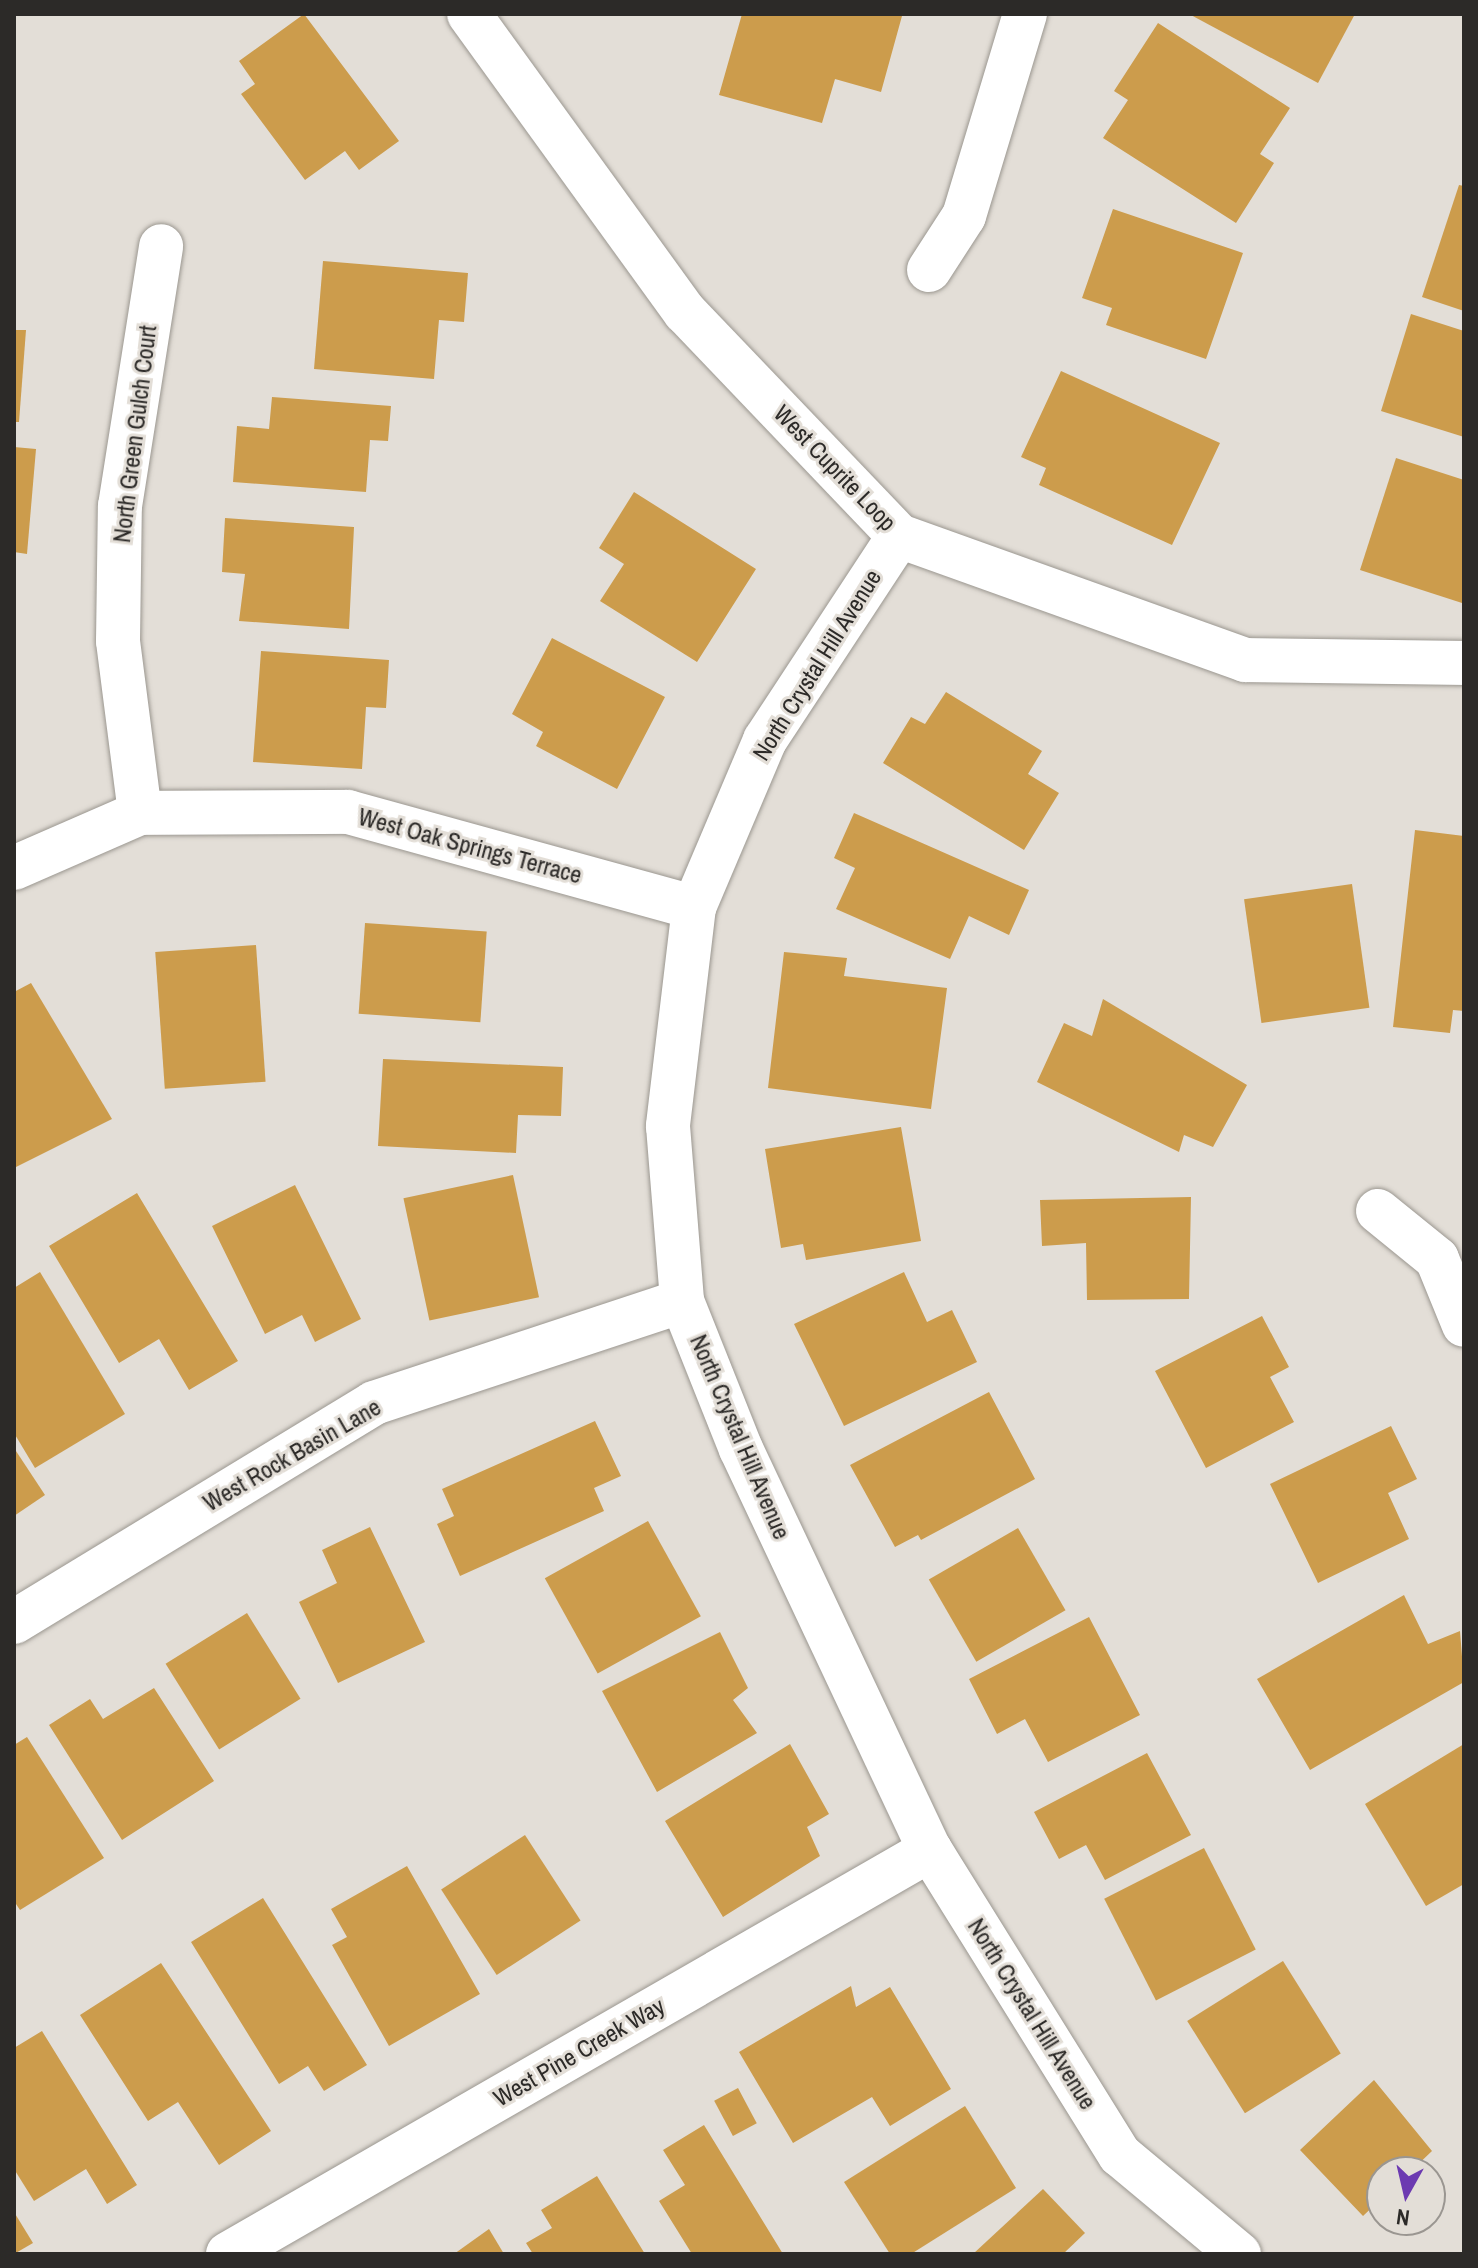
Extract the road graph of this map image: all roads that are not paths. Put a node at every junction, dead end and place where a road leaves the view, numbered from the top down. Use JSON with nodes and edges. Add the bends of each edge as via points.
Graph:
{"nodes":[{"id":1,"x":469,"y":14,"type":"edge"},
{"id":2,"x":1025,"y":14,"type":"edge"},
{"id":3,"x":161,"y":246,"type":"dead end"},
{"id":4,"x":929,"y":270,"type":"dead end"},
{"id":5,"x":899,"y":536,"type":"junction"},
{"id":6,"x":1464,"y":663,"type":"edge"},
{"id":7,"x":140,"y":813,"type":"junction"},
{"id":8,"x":14,"y":868,"type":"edge"},
{"id":9,"x":694,"y":907,"type":"junction"},
{"id":10,"x":1378,"y":1211,"type":"dead end"},
{"id":11,"x":682,"y":1301,"type":"junction"},
{"id":12,"x":1464,"y":1325,"type":"edge"},
{"id":13,"x":14,"y":1622,"type":"edge"},
{"id":14,"x":930,"y":1850,"type":"junction"},
{"id":15,"x":228,"y":2254,"type":"edge"},
{"id":16,"x":1239,"y":2254,"type":"edge"}],
"edges":[{"from":1,"to":5,"type":"street","name":"West Cuprite Loop","via":[[685,312]]},
{"from":2,"to":4,"type":"street","via":[[964,216]]},
{"from":3,"to":7,"type":"street","name":"North Green Gulch Court","via":[[120,506],[118,641]]},
{"from":5,"to":6,"type":"street","name":"West Cuprite Loop","via":[[1245,660]]},
{"from":5,"to":9,"type":"street","name":"North Crystal Hill Avenue","via":[[765,740]]},
{"from":7,"to":8,"type":"street","name":"West Oak Springs Terrace"},
{"from":7,"to":9,"type":"street","name":"West Oak Springs Terrace","via":[[348,812]]},
{"from":9,"to":11,"type":"street","name":"North Crystal Hill Avenue","via":[[668,1126]]},
{"from":10,"to":12,"type":"street","via":[[1437,1259]]},
{"from":11,"to":13,"type":"street","name":"West Rock Basin Lane","via":[[374,1403]]},
{"from":11,"to":14,"type":"street","name":"North Crystal Hill Avenue","via":[[741,1449]]},
{"from":14,"to":15,"type":"street","name":"West Pine Creek Way"},
{"from":14,"to":16,"type":"street","name":"North Crystal Hill Avenue","via":[[1120,2155]]}]}
